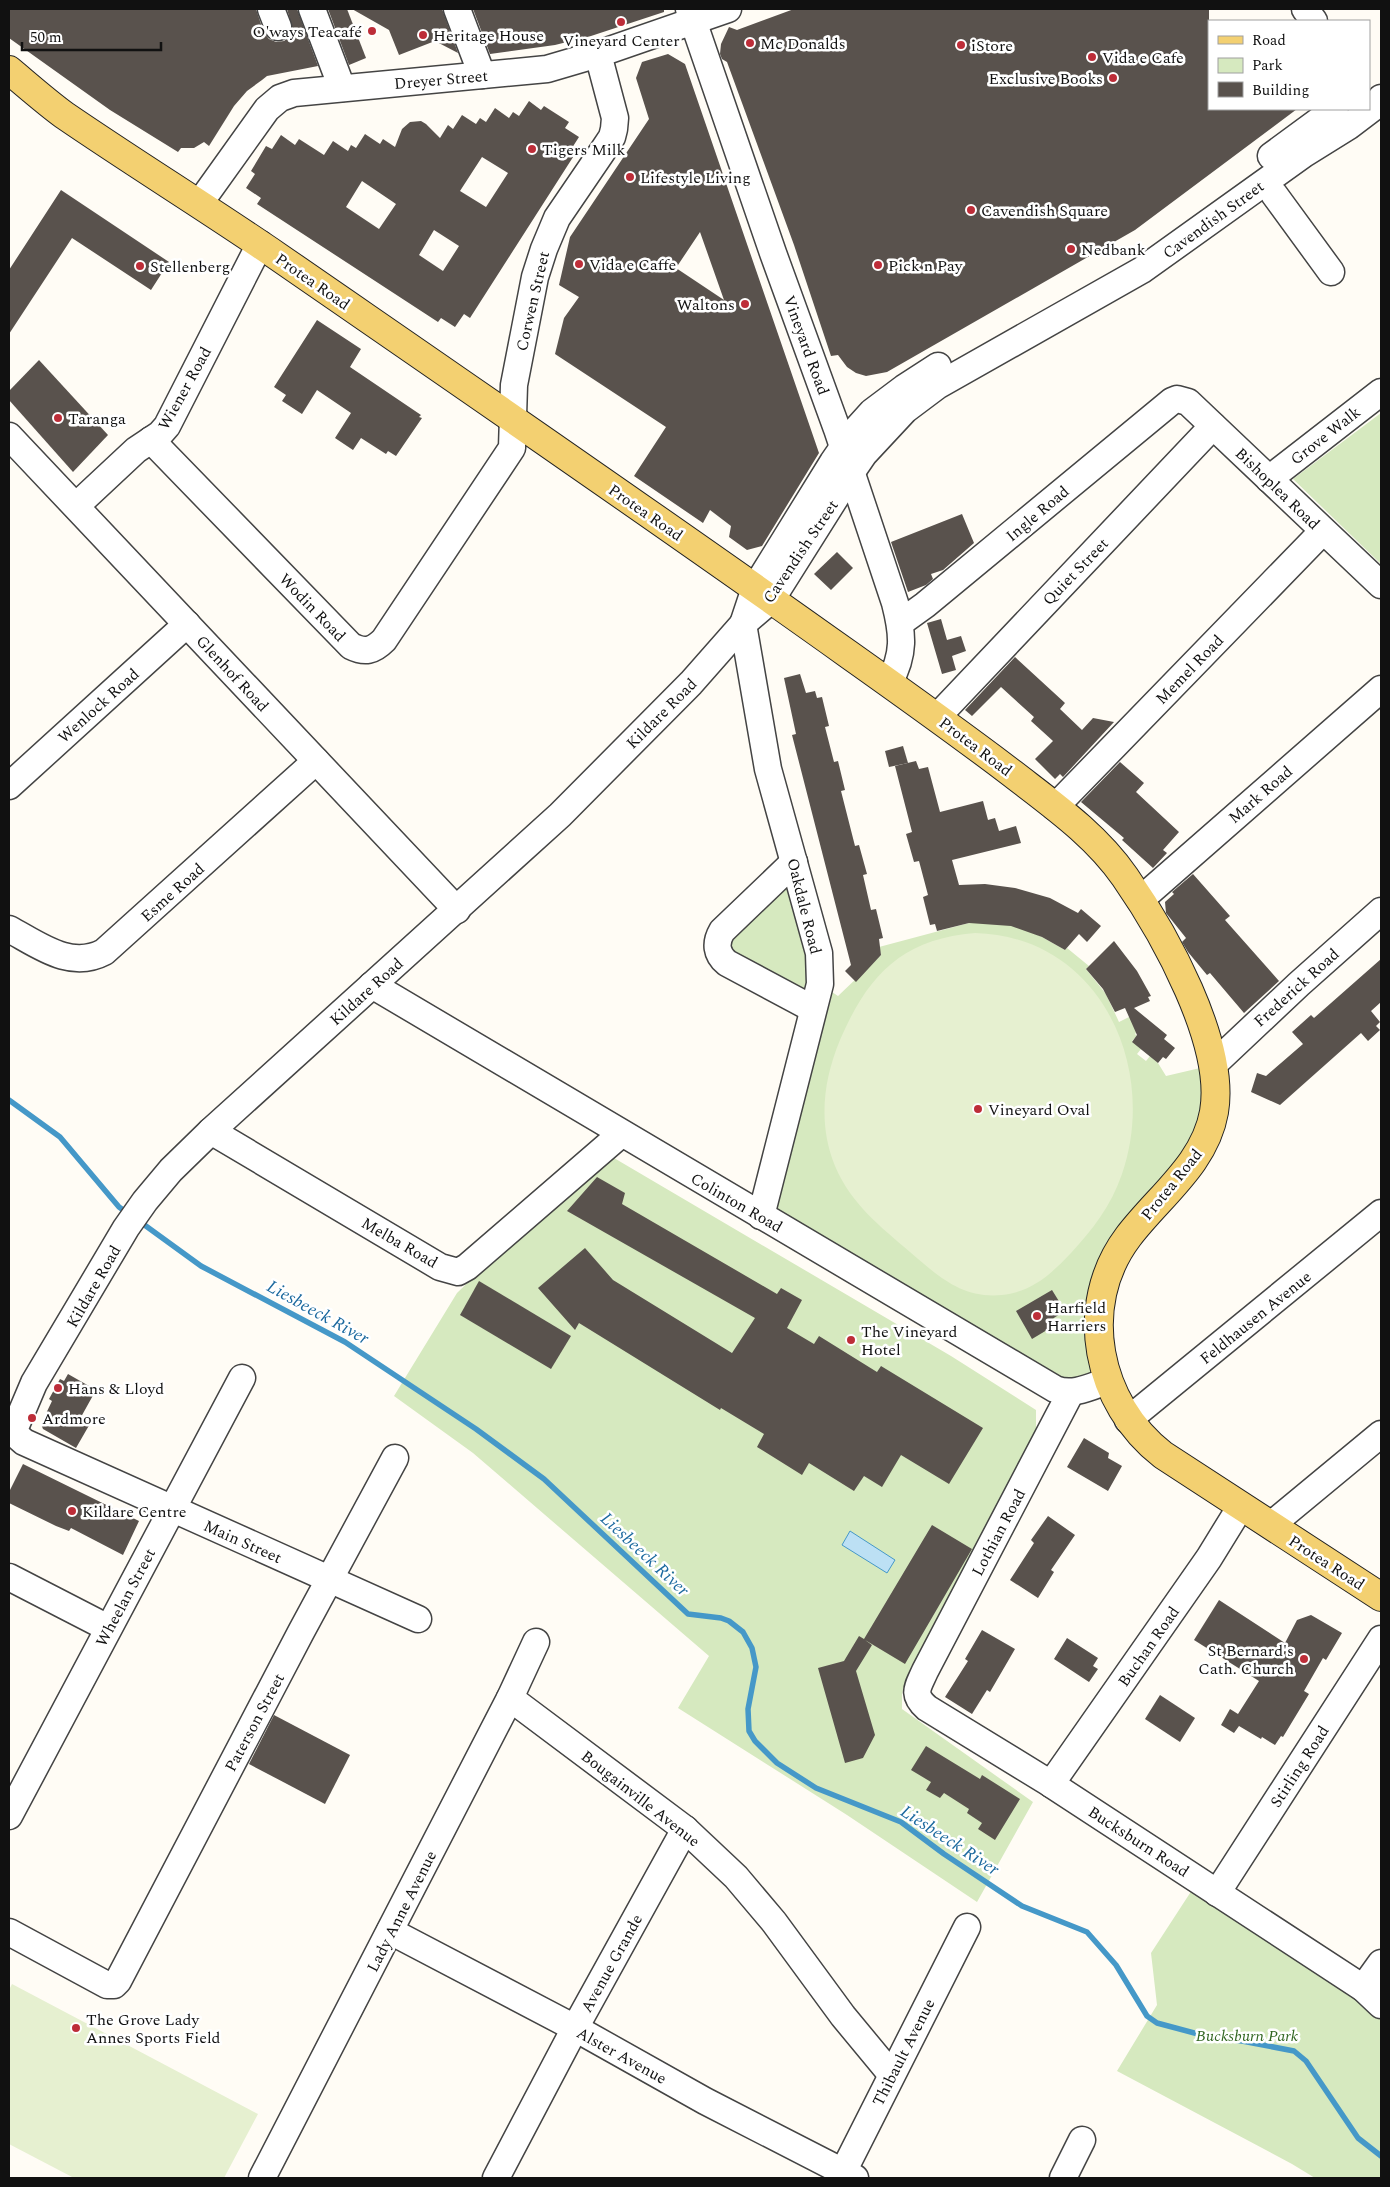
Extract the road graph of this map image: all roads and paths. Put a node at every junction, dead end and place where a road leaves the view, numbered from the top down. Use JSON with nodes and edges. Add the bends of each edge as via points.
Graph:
{"nodes":[{"id":1,"x":312,"y":9,"type":"edge"},
{"id":2,"x":457,"y":9,"type":"edge"},
{"id":3,"x":728,"y":9,"type":"edge"},
{"id":4,"x":1306,"y":9,"type":"edge"},
{"id":5,"x":691,"y":15,"type":"edge"},
{"id":6,"x":1313,"y":20,"type":"edge"},
{"id":7,"x":598,"y":54,"type":"junction"},
{"id":8,"x":9,"y":70,"type":"edge"},
{"id":9,"x":482,"y":76,"type":"junction"},
{"id":10,"x":342,"y":88,"type":"junction"},
{"id":11,"x":9,"y":90,"type":"edge"},
{"id":12,"x":1335,"y":110,"type":"edge"},
{"id":13,"x":1364,"y":110,"type":"edge"},
{"id":14,"x":60,"y":112,"type":"junction"},
{"id":15,"x":1274,"y":194,"type":"dead end"},
{"id":16,"x":199,"y":204,"type":"junction"},
{"id":17,"x":260,"y":244,"type":"junction"},
{"id":18,"x":1331,"y":272,"type":"dead end"},
{"id":19,"x":1381,"y":392,"type":"edge"},
{"id":20,"x":1172,"y":401,"type":"joint"},
{"id":21,"x":513,"y":419,"type":"junction"},
{"id":22,"x":1213,"y":426,"type":"junction"},
{"id":23,"x":9,"y":436,"type":"edge"},
{"id":24,"x":151,"y":440,"type":"junction"},
{"id":25,"x":847,"y":461,"type":"junction"},
{"id":26,"x":1269,"y":479,"type":"junction"},
{"id":27,"x":76,"y":506,"type":"junction"},
{"id":28,"x":1323,"y":531,"type":"junction"},
{"id":29,"x":1381,"y":585,"type":"edge"},
{"id":30,"x":763,"y":594,"type":"junction"},
{"id":31,"x":900,"y":623,"type":"junction"},
{"id":32,"x":187,"y":624,"type":"junction"},
{"id":33,"x":743,"y":624,"type":"junction"},
{"id":34,"x":888,"y":683,"type":"junction"},
{"id":35,"x":1381,"y":688,"type":"edge"},
{"id":36,"x":937,"y":717,"type":"junction"},
{"id":37,"x":316,"y":761,"type":"junction"},
{"id":38,"x":9,"y":786,"type":"edge"},
{"id":39,"x":1055,"y":807,"type":"junction"},
{"id":40,"x":794,"y":862,"type":"junction"},
{"id":41,"x":1140,"y":900,"type":"junction"},
{"id":42,"x":457,"y":910,"type":"junction"},
{"id":43,"x":1381,"y":911,"type":"edge"},
{"id":44,"x":9,"y":929,"type":"edge"},
{"id":45,"x":372,"y":985,"type":"junction"},
{"id":46,"x":814,"y":1009,"type":"junction"},
{"id":47,"x":1213,"y":1065,"type":"junction"},
{"id":48,"x":212,"y":1131,"type":"junction"},
{"id":49,"x":621,"y":1134,"type":"junction"},
{"id":50,"x":1381,"y":1213,"type":"edge"},
{"id":51,"x":761,"y":1216,"type":"junction"},
{"id":52,"x":242,"y":1378,"type":"dead end"},
{"id":53,"x":1107,"y":1381,"type":"junction"},
{"id":54,"x":1071,"y":1392,"type":"junction"},
{"id":55,"x":1128,"y":1420,"type":"junction"},
{"id":56,"x":11,"y":1430,"type":"edge"},
{"id":57,"x":1381,"y":1434,"type":"edge"},
{"id":58,"x":395,"y":1458,"type":"dead end"},
{"id":59,"x":1241,"y":1506,"type":"junction"},
{"id":60,"x":171,"y":1510,"type":"junction"},
{"id":61,"x":1271,"y":1526,"type":"junction"},
{"id":62,"x":9,"y":1577,"type":"edge"},
{"id":63,"x":330,"y":1580,"type":"junction"},
{"id":64,"x":1381,"y":1596,"type":"edge"},
{"id":65,"x":418,"y":1619,"type":"dead end"},
{"id":66,"x":108,"y":1628,"type":"junction"},
{"id":67,"x":1381,"y":1639,"type":"edge"},
{"id":68,"x":536,"y":1642,"type":"dead end"},
{"id":69,"x":925,"y":1672,"type":"joint"},
{"id":70,"x":510,"y":1698,"type":"junction"},
{"id":71,"x":1051,"y":1784,"type":"junction"},
{"id":72,"x":9,"y":1816,"type":"edge"},
{"id":73,"x":685,"y":1829,"type":"junction"},
{"id":74,"x":1218,"y":1893,"type":"junction"},
{"id":75,"x":967,"y":1927,"type":"dead end"},
{"id":76,"x":390,"y":1931,"type":"junction"},
{"id":77,"x":9,"y":1932,"type":"edge"},
{"id":78,"x":1381,"y":1963,"type":"edge"},
{"id":79,"x":1372,"y":1996,"type":"edge"},
{"id":80,"x":575,"y":2028,"type":"junction"},
{"id":81,"x":891,"y":2074,"type":"junction"},
{"id":82,"x":1082,"y":2140,"type":"dead end"},
{"id":83,"x":846,"y":2176,"type":"edge"},
{"id":84,"x":262,"y":2178,"type":"edge"},
{"id":85,"x":496,"y":2178,"type":"edge"},
{"id":86,"x":1063,"y":2178,"type":"edge"}],
"edges":[{"from":1,"to":10,"type":"street"},
{"from":2,"to":9,"type":"street"},
{"from":3,"to":5,"type":"street","name":"Dreyer Street"},
{"from":4,"to":6,"type":"street"},
{"from":5,"to":7,"type":"street","name":"Dreyer Street"},
{"from":5,"to":25,"type":"street","name":"Vineyard Road"},
{"from":7,"to":9,"type":"street","name":"Dreyer Street","via":[[547,69]]},
{"from":7,"to":21,"type":"street","name":"Corwen Street","via":[[615,118],[614,129],[612,137],[557,218],[544,249],[522,337],[514,385]]},
{"from":8,"to":14,"type":"main road","name":"Protea Road"},
{"from":9,"to":10,"type":"street","name":"Dreyer Street"},
{"from":10,"to":16,"type":"street","name":"Dreyer Street","via":[[294,93],[280,98],[255,123]]},
{"from":11,"to":14,"type":"main road","name":"Protea Road"},
{"from":12,"to":25,"type":"street","name":"Cavendish Street","via":[[1137,254],[954,356],[904,388],[872,412],[853,433]]},
{"from":13,"to":25,"type":"street","name":"Cavendish Street","via":[[1349,126],[1142,270],[938,386],[905,410],[864,454]]},
{"from":14,"to":16,"type":"main road","name":"Protea Road"},
{"from":15,"to":18,"type":"street"},
{"from":16,"to":17,"type":"main road","name":"Protea Road"},
{"from":17,"to":21,"type":"main road","name":"Protea Road"},
{"from":17,"to":24,"type":"street","name":"Wiener Road","via":[[167,426]]},
{"from":19,"to":26,"type":"street","name":"Grove Walk"},
{"from":20,"to":22,"type":"street","name":"Bishoplea Road","via":[[1188,402]]},
{"from":20,"to":31,"type":"street","name":"Ingle Road"},
{"from":21,"to":24,"type":"street","name":"Wodin Road","via":[[512,448],[384,640],[372,650],[364,651],[351,646]]},
{"from":21,"to":30,"type":"main road","name":"Protea Road"},
{"from":22,"to":26,"type":"street","name":"Bishoplea Road"},
{"from":22,"to":36,"type":"street","name":"Quiet Street"},
{"from":23,"to":27,"type":"street","name":"Glenhof Road"},
{"from":24,"to":27,"type":"street","name":"Wiener Road"},
{"from":25,"to":30,"type":"street","name":"Cavendish Street","via":[[833,462]]},
{"from":25,"to":31,"type":"street","name":"Vineyard Road"},
{"from":26,"to":28,"type":"street","name":"Bishoplea Road"},
{"from":27,"to":32,"type":"street","name":"Glenhof Road"},
{"from":28,"to":29,"type":"street","name":"Bishoplea Road"},
{"from":28,"to":39,"type":"street","name":"Memel Road"},
{"from":30,"to":33,"type":"street","name":"Cavendish Street"},
{"from":30,"to":34,"type":"main road","name":"Protea Road"},
{"from":31,"to":34,"type":"street","name":"Vineyard Road","via":[[902,645],[899,663]]},
{"from":32,"to":37,"type":"street","name":"Glenhof Road"},
{"from":32,"to":38,"type":"street","name":"Wenlock Road"},
{"from":33,"to":40,"type":"street","name":"Oakdale Road","via":[[760,730]]},
{"from":33,"to":42,"type":"street","name":"Kildare Road","via":[[691,683],[560,815]]},
{"from":34,"to":36,"type":"main road","name":"Protea Road"},
{"from":35,"to":41,"type":"street","name":"Mark Road"},
{"from":36,"to":39,"type":"main road","name":"Protea Road"},
{"from":37,"to":42,"type":"street","name":"Glenhof Road"},
{"from":37,"to":44,"type":"street","name":"Esme Road","via":[[104,952],[84,959],[61,956]]},
{"from":39,"to":41,"type":"main road","name":"Protea Road","via":[[1103,849]]},
{"from":40,"to":46,"type":"street","name":"Oakdale Road","via":[[819,953],[820,984]]},
{"from":40,"to":46,"type":"street","via":[[723,929],[718,937],[718,948],[727,963]]},
{"from":41,"to":47,"type":"main road","name":"Protea Road","via":[[1185,982]]},
{"from":42,"to":45,"type":"street","name":"Kildare Road"},
{"from":43,"to":47,"type":"street","name":"Frederick Road"},
{"from":45,"to":48,"type":"street","name":"Kildare Road"},
{"from":45,"to":49,"type":"street","name":"Colinton Road"},
{"from":46,"to":51,"type":"street","name":"Oakdale Road"},
{"from":47,"to":53,"type":"main road","name":"Protea Road","via":[[1215,1105],[1204,1144],[1191,1164],[1130,1235],[1108,1274],[1099,1320]]},
{"from":48,"to":49,"type":"street","name":"Melba Road","via":[[440,1266],[458,1272]]},
{"from":48,"to":56,"type":"street","name":"Kildare Road","via":[[171,1170],[126,1228]]},
{"from":49,"to":51,"type":"street","name":"Colinton Road"},
{"from":50,"to":55,"type":"street","name":"Feldhausen Avenue"},
{"from":51,"to":54,"type":"street","name":"Colinton Road","via":[[1055,1389]]},
{"from":52,"to":60,"type":"street","name":"Wheelan Street"},
{"from":53,"to":54,"type":"street"},
{"from":53,"to":55,"type":"main road","name":"Protea Road"},
{"from":54,"to":69,"type":"street","name":"Lothian Road"},
{"from":55,"to":59,"type":"main road","name":"Protea Road","via":[[1144,1440],[1163,1455]]},
{"from":56,"to":60,"type":"street","name":"Main Street","via":[[24,1442]]},
{"from":57,"to":61,"type":"street"},
{"from":58,"to":63,"type":"street","name":"Paterson Street"},
{"from":59,"to":61,"type":"main road","name":"Protea Road"},
{"from":59,"to":71,"type":"street","name":"Buchan Road","via":[[1209,1558]]},
{"from":60,"to":63,"type":"street","name":"Main Street"},
{"from":60,"to":66,"type":"street","name":"Wheelan Street"},
{"from":61,"to":64,"type":"main road","name":"Protea Road"},
{"from":62,"to":66,"type":"street"},
{"from":63,"to":65,"type":"street","name":"Main Street"},
{"from":63,"to":77,"type":"street","name":"Paterson Street","via":[[118,1981],[107,1985]]},
{"from":66,"to":72,"type":"street","name":"Wheelan Street"},
{"from":67,"to":74,"type":"street","name":"Stirling Road"},
{"from":68,"to":70,"type":"street","name":"Lady Anne Avenue"},
{"from":69,"to":71,"type":"street","name":"Bucksburn Road","via":[[916,1691],[922,1704]]},
{"from":70,"to":73,"type":"street","name":"Bougainville Avenue"},
{"from":70,"to":76,"type":"street","name":"Lady Anne Avenue"},
{"from":71,"to":74,"type":"street","name":"Bucksburn Road"},
{"from":73,"to":80,"type":"street","name":"Avenue Grande"},
{"from":73,"to":81,"type":"street","name":"Bougainville Avenue","via":[[736,1877],[774,1922],[842,2016]]},
{"from":74,"to":79,"type":"street","name":"Bucksburn Road"},
{"from":75,"to":81,"type":"street","name":"Thibault Avenue"},
{"from":76,"to":80,"type":"street","name":"Alster Avenue"},
{"from":76,"to":84,"type":"street","name":"Lady Anne Avenue"},
{"from":78,"to":79,"type":"street"},
{"from":80,"to":83,"type":"street","name":"Alster Avenue"},
{"from":80,"to":85,"type":"street","name":"Avenue Grande"},
{"from":81,"to":83,"type":"street","name":"Thibault Avenue"},
{"from":82,"to":86,"type":"street"}]}
